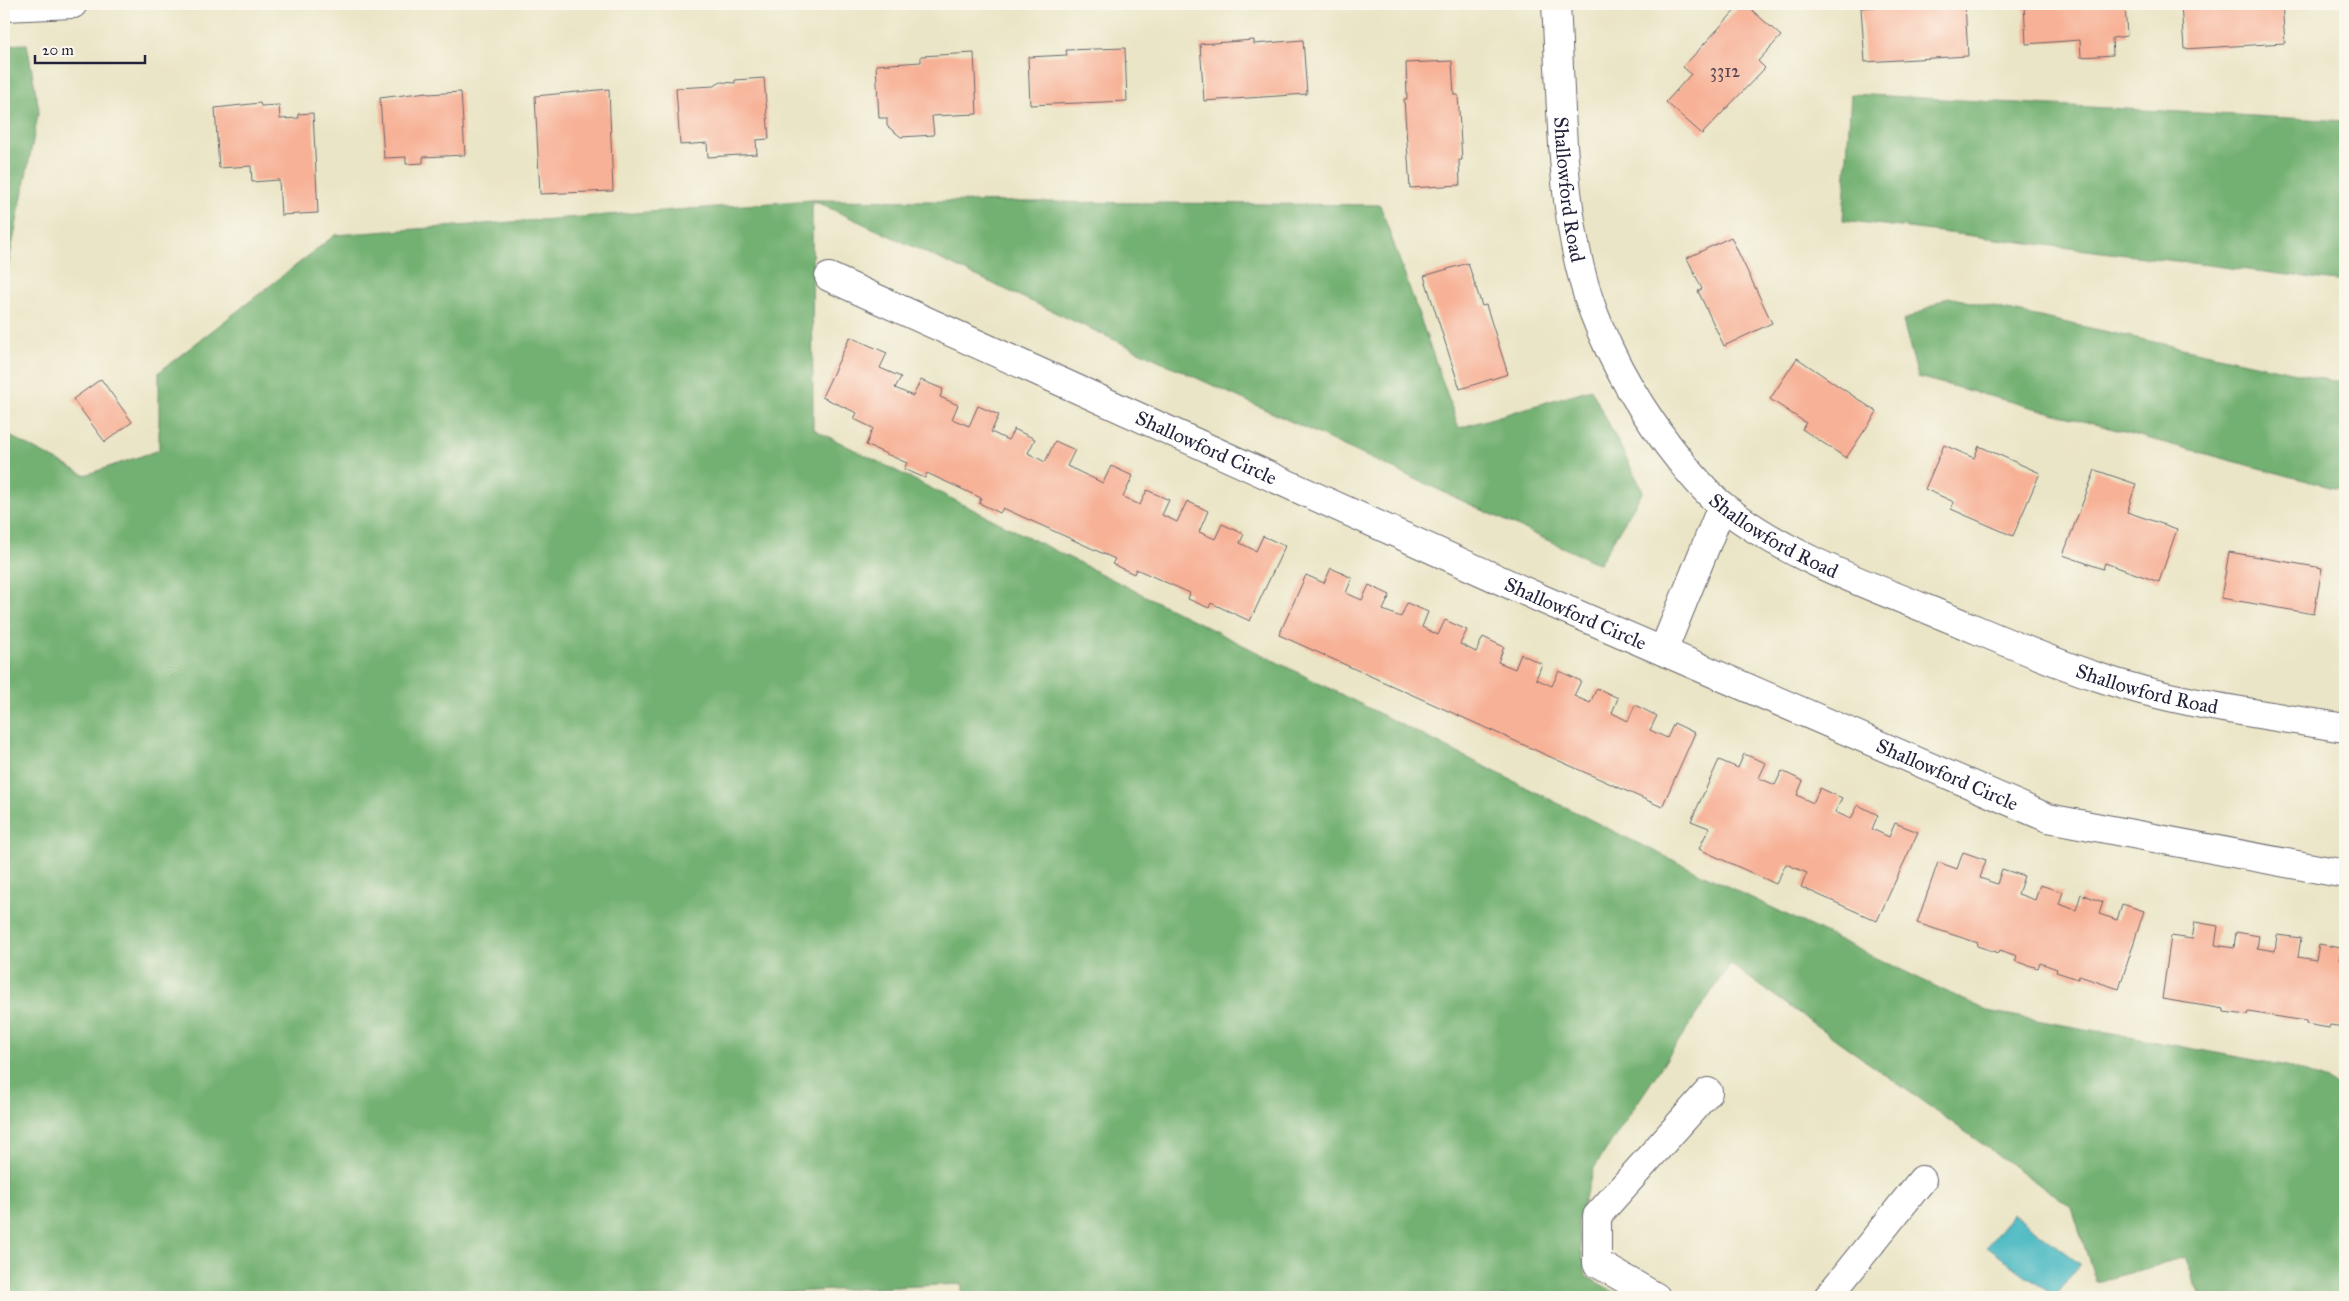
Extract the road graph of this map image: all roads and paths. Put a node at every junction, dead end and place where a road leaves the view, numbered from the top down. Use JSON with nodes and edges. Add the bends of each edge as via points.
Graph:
{"nodes":[{"id":1,"x":73,"y":4,"type":"edge"},
{"id":2,"x":1556,"y":4,"type":"edge"},
{"id":3,"x":4,"y":7,"type":"edge"},
{"id":4,"x":829,"y":277,"type":"dead end"},
{"id":5,"x":1722,"y":506,"type":"junction"},
{"id":6,"x":1663,"y":651,"type":"junction"},
{"id":7,"x":2345,"y":728,"type":"edge"},
{"id":8,"x":2345,"y":874,"type":"edge"},
{"id":9,"x":1708,"y":1092,"type":"dead end"},
{"id":10,"x":1922,"y":1180,"type":"dead end"},
{"id":11,"x":1656,"y":1297,"type":"edge"},
{"id":12,"x":1828,"y":1297,"type":"edge"}],
"edges":[{"from":1,"to":3,"type":"street"},
{"from":2,"to":5,"type":"street","name":"Shallowford Road","via":[[1567,191],[1576,260],[1592,309],[1610,355],[1632,393],[1662,438]]},
{"from":4,"to":6,"type":"street","name":"Shallowford Circle"},
{"from":5,"to":6,"type":"street"},
{"from":5,"to":7,"type":"street","name":"Shallowford Road","via":[[1768,536],[1849,577],[2094,676],[2215,707]]},
{"from":6,"to":8,"type":"street","name":"Shallowford Circle","via":[[2048,818]]},
{"from":9,"to":11,"type":"street","via":[[1597,1216],[1597,1263]]},
{"from":10,"to":12,"type":"street"}]}
